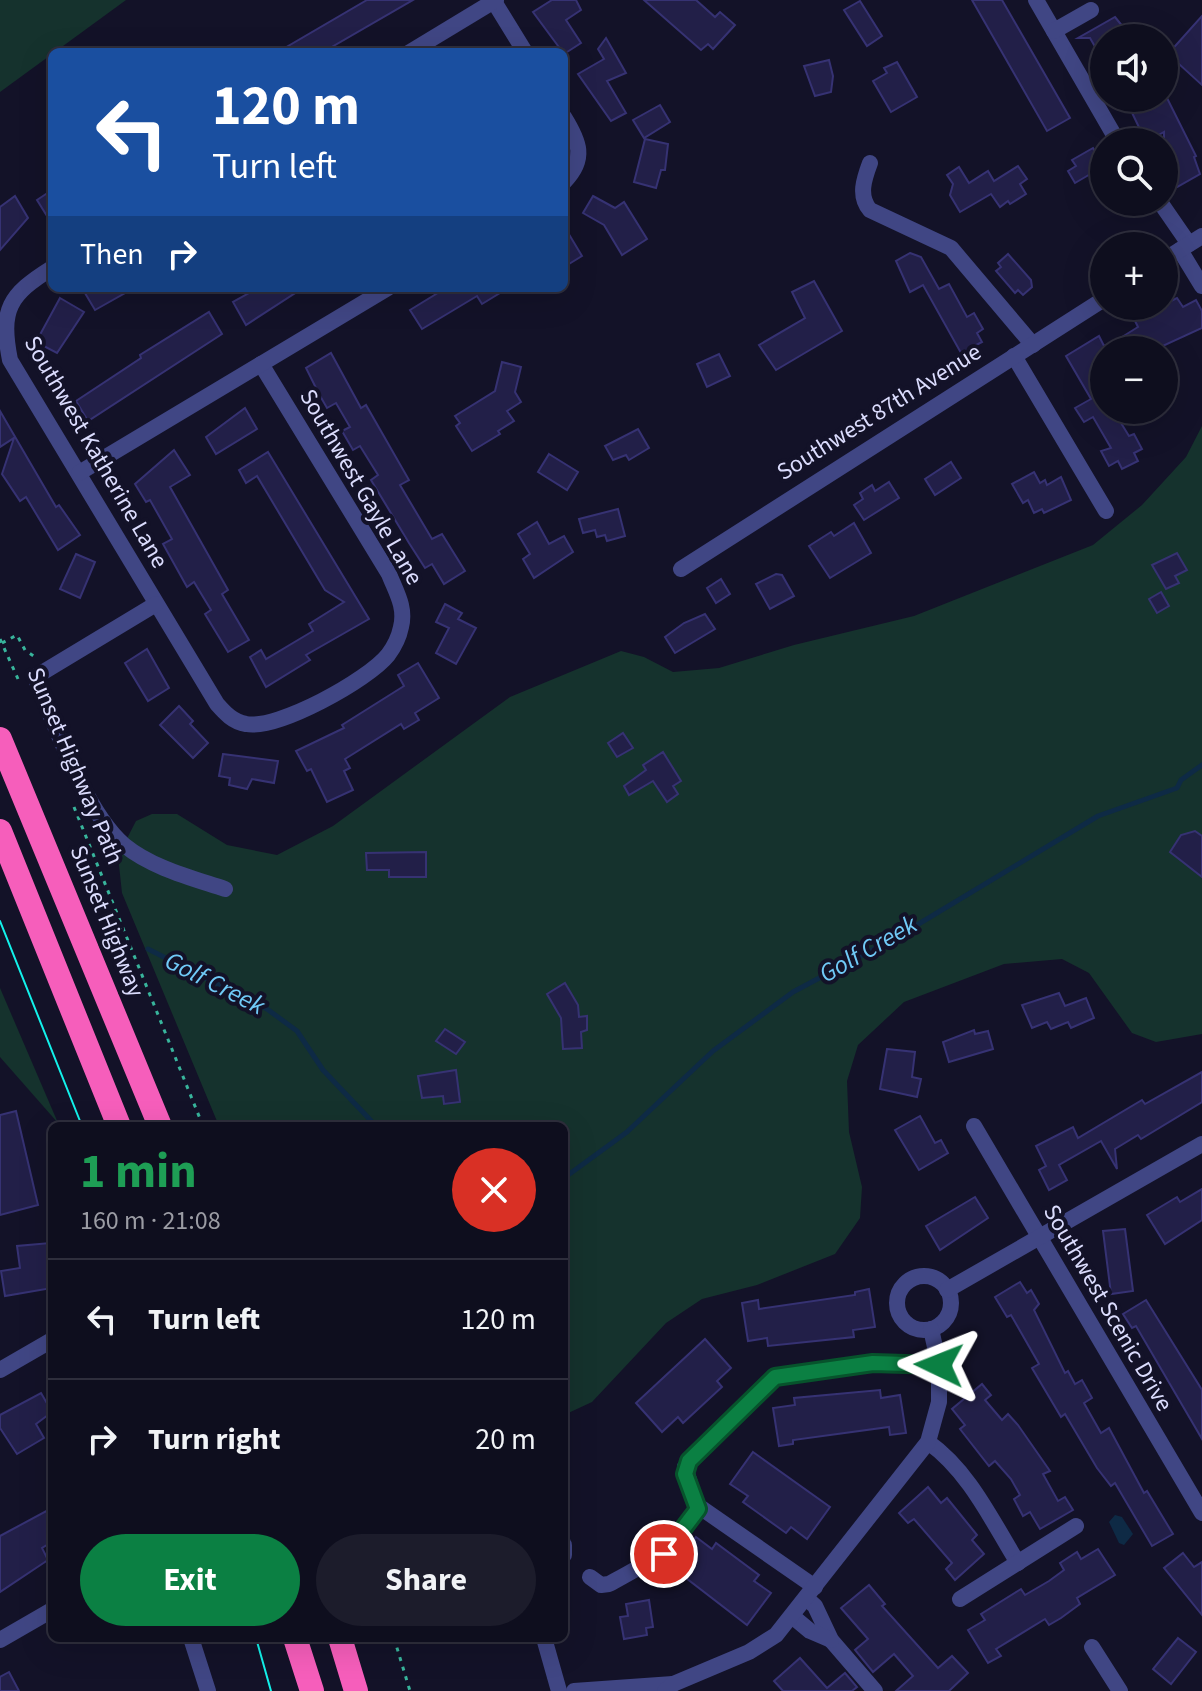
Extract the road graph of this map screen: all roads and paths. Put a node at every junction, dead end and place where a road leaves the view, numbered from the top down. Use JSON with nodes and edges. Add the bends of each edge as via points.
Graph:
{"nodes":[{"id":1,"x":494,"y":0,"type":"edge"},
{"id":2,"x":1036,"y":0,"type":"edge"},
{"id":3,"x":1091,"y":10,"type":"dead end"},
{"id":4,"x":1054,"y":31,"type":"junction"},
{"id":5,"x":416,"y":48,"type":"edge"},
{"id":6,"x":523,"y":48,"type":"edge"},
{"id":7,"x":568,"y":123,"type":"edge"},
{"id":8,"x":1110,"y":128,"type":"edge"},
{"id":9,"x":870,"y":163,"type":"dead end"},
{"id":10,"x":568,"y":176,"type":"edge"},
{"id":11,"x":1171,"y":216,"type":"edge"},
{"id":12,"x":1191,"y":243,"type":"edge"},
{"id":13,"x":48,"y":271,"type":"edge"},
{"id":14,"x":1202,"y":286,"type":"edge"},
{"id":15,"x":381,"y":292,"type":"edge"},
{"id":16,"x":1090,"y":308,"type":"edge"},
{"id":17,"x":1033,"y":345,"type":"junction"},
{"id":18,"x":1014,"y":356,"type":"junction"},
{"id":19,"x":261,"y":364,"type":"junction"},
{"id":20,"x":79,"y":473,"type":"junction"},
{"id":21,"x":1106,"y":511,"type":"dead end"},
{"id":22,"x":681,"y":569,"type":"dead end"},
{"id":23,"x":156,"y":604,"type":"junction"},
{"id":24,"x":1,"y":641,"type":"edge"},
{"id":25,"x":48,"y":667,"type":"junction"},
{"id":26,"x":24,"y":692,"type":"dead end"},
{"id":27,"x":0,"y":739,"type":"edge"},
{"id":28,"x":71,"y":801,"type":"dead end"},
{"id":29,"x":0,"y":831,"type":"edge"},
{"id":30,"x":225,"y":889,"type":"dead end"},
{"id":31,"x":117,"y":1122,"type":"edge"},
{"id":32,"x":158,"y":1122,"type":"edge"},
{"id":33,"x":201,"y":1122,"type":"edge"},
{"id":34,"x":974,"y":1126,"type":"dead end"},
{"id":35,"x":1202,"y":1144,"type":"edge"},
{"id":36,"x":1038,"y":1235,"type":"junction"},
{"id":37,"x":947,"y":1290,"type":"junction"},
{"id":38,"x":931,"y":1329,"type":"junction"},
{"id":39,"x":48,"y":1342,"type":"edge"},
{"id":40,"x":939,"y":1365,"type":"junction"},
{"id":41,"x":0,"y":1370,"type":"edge"},
{"id":42,"x":928,"y":1442,"type":"junction"},
{"id":43,"x":697,"y":1505,"type":"junction"},
{"id":44,"x":1202,"y":1513,"type":"edge"},
{"id":45,"x":1076,"y":1526,"type":"dead end"},
{"id":46,"x":1018,"y":1563,"type":"junction"},
{"id":47,"x":590,"y":1577,"type":"dead end"},
{"id":48,"x":811,"y":1592,"type":"junction"},
{"id":49,"x":960,"y":1599,"type":"dead end"},
{"id":50,"x":48,"y":1612,"type":"edge"},
{"id":51,"x":792,"y":1616,"type":"junction"},
{"id":52,"x":0,"y":1640,"type":"edge"},
{"id":53,"x":831,"y":1640,"type":"junction"},
{"id":54,"x":192,"y":1642,"type":"edge"},
{"id":55,"x":296,"y":1642,"type":"edge"},
{"id":56,"x":341,"y":1642,"type":"edge"},
{"id":57,"x":395,"y":1642,"type":"edge"},
{"id":58,"x":545,"y":1642,"type":"edge"},
{"id":59,"x":1092,"y":1647,"type":"dead end"},
{"id":60,"x":671,"y":1689,"type":"edge"},
{"id":61,"x":208,"y":1691,"type":"edge"},
{"id":62,"x":312,"y":1691,"type":"edge"},
{"id":63,"x":356,"y":1691,"type":"edge"},
{"id":64,"x":410,"y":1691,"type":"edge"},
{"id":65,"x":559,"y":1691,"type":"edge"},
{"id":66,"x":574,"y":1691,"type":"edge"},
{"id":67,"x":875,"y":1691,"type":"edge"},
{"id":68,"x":1120,"y":1691,"type":"edge"}],
"edges":[{"from":1,"to":5,"type":"street"},
{"from":1,"to":6,"type":"street"},
{"from":2,"to":4,"type":"street"},
{"from":3,"to":4,"type":"street"},
{"from":4,"to":8,"type":"street"},
{"from":7,"to":10,"type":"street","via":[[579,141],[580,160]]},
{"from":9,"to":17,"type":"street","via":[[863,194],[870,210],[951,248]]},
{"from":11,"to":12,"type":"street"},
{"from":12,"to":14,"type":"street"},
{"from":13,"to":20,"type":"street","name":"Southwest Katherine Lane","via":[[18,290],[4,309],[1,334],[10,360]]},
{"from":15,"to":19,"type":"street"},
{"from":16,"to":17,"type":"street","name":"Southwest 87th Avenue"},
{"from":17,"to":18,"type":"street","name":"Southwest 87th Avenue"},
{"from":18,"to":21,"type":"street"},
{"from":18,"to":22,"type":"street","name":"Southwest 87th Avenue"},
{"from":19,"to":20,"type":"street"},
{"from":19,"to":23,"type":"street","name":"Southwest Gayle Lane","via":[[389,574],[402,606],[399,636],[373,669],[311,706],[285,720],[246,724],[230,718],[217,704]]},
{"from":20,"to":23,"type":"street","name":"Southwest Katherine Lane"},
{"from":23,"to":25,"type":"street","name":"Southwest Katherine Lane"},
{"from":24,"to":25,"type":"path","name":"Sunset Highway Path","via":[[17,635],[25,650]]},
{"from":24,"to":26,"type":"path","name":"Sunset Highway Path"},
{"from":25,"to":30,"type":"street","via":[[35,677],[101,820],[147,859]]},
{"from":27,"to":32,"type":"highway","name":"Sunset Highway"},
{"from":28,"to":33,"type":"path","name":"Sunset Highway Path"},
{"from":29,"to":31,"type":"highway"},
{"from":34,"to":36,"type":"street","name":"Southwest Scenic Drive"},
{"from":35,"to":36,"type":"street"},
{"from":36,"to":37,"type":"street"},
{"from":36,"to":44,"type":"street","name":"Southwest Scenic Drive"},
{"from":37,"to":38,"type":"street","via":[[949,1311]]},
{"from":37,"to":38,"type":"street","via":[[938,1280],[922,1276],[900,1290],[898,1307],[906,1322]]},
{"from":38,"to":40,"type":"street"},
{"from":39,"to":41,"type":"street"},
{"from":40,"to":42,"type":"street","via":[[937,1417]]},
{"from":40,"to":43,"type":"street","via":[[873,1363],[775,1377],[685,1467]]},
{"from":42,"to":46,"type":"street","via":[[948,1456]]},
{"from":42,"to":48,"type":"street"},
{"from":43,"to":47,"type":"street","via":[[664,1554],[609,1584]]},
{"from":43,"to":48,"type":"street"},
{"from":45,"to":46,"type":"street"},
{"from":46,"to":49,"type":"street"},
{"from":48,"to":51,"type":"street"},
{"from":48,"to":53,"type":"street"},
{"from":50,"to":52,"type":"street"},
{"from":51,"to":53,"type":"street"},
{"from":51,"to":60,"type":"street","via":[[765,1644]]},
{"from":53,"to":67,"type":"street"},
{"from":54,"to":61,"type":"street"},
{"from":55,"to":62,"type":"highway"},
{"from":56,"to":63,"type":"highway"},
{"from":57,"to":64,"type":"path"},
{"from":58,"to":65,"type":"street"},
{"from":59,"to":68,"type":"street"},
{"from":60,"to":66,"type":"street"}]}
